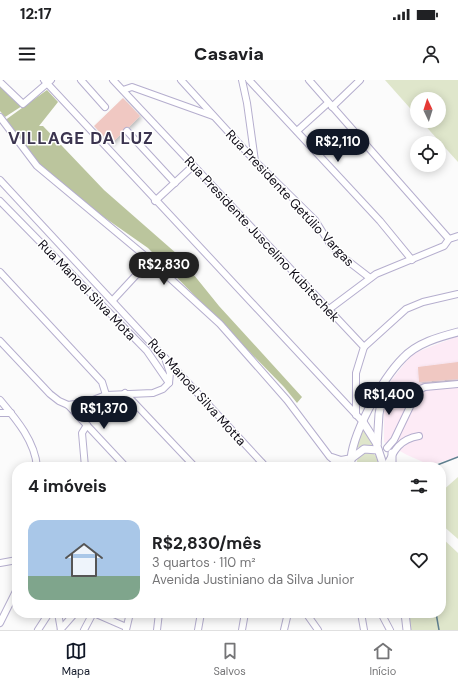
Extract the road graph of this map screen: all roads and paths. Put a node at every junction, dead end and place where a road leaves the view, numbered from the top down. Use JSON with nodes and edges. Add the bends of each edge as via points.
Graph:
{"nodes":[{"id":1,"x":81,"y":80,"type":"edge"},
{"id":2,"x":113,"y":80,"type":"edge"},
{"id":3,"x":181,"y":80,"type":"edge"},
{"id":4,"x":242,"y":80,"type":"edge"},
{"id":5,"x":249,"y":80,"type":"edge"},
{"id":6,"x":309,"y":80,"type":"edge"},
{"id":7,"x":360,"y":80,"type":"edge"},
{"id":8,"x":48,"y":81,"type":"edge"},
{"id":9,"x":0,"y":82,"type":"edge"},
{"id":10,"x":123,"y":90,"type":"junction"},
{"id":11,"x":330,"y":105,"type":"junction"},
{"id":12,"x":105,"y":107,"type":"dead end"},
{"id":13,"x":215,"y":117,"type":"junction"},
{"id":14,"x":1,"y":120,"type":"edge"},
{"id":15,"x":127,"y":131,"type":"dead end"},
{"id":16,"x":296,"y":131,"type":"junction"},
{"id":17,"x":255,"y":161,"type":"junction"},
{"id":18,"x":194,"y":166,"type":"junction"},
{"id":19,"x":0,"y":180,"type":"edge"},
{"id":20,"x":175,"y":183,"type":"junction"},
{"id":21,"x":155,"y":200,"type":"junction"},
{"id":22,"x":0,"y":201,"type":"edge"},
{"id":23,"x":458,"y":236,"type":"edge"},
{"id":24,"x":449,"y":239,"type":"junction"},
{"id":25,"x":150,"y":260,"type":"junction"},
{"id":26,"x":412,"y":260,"type":"junction"},
{"id":27,"x":0,"y":272,"type":"edge"},
{"id":28,"x":370,"y":278,"type":"junction"},
{"id":29,"x":458,"y":294,"type":"edge"},
{"id":30,"x":113,"y":300,"type":"junction"},
{"id":31,"x":328,"y":310,"type":"junction"},
{"id":32,"x":458,"y":332,"type":"edge"},
{"id":33,"x":0,"y":342,"type":"edge"},
{"id":34,"x":364,"y":347,"type":"junction"},
{"id":35,"x":164,"y":354,"type":"junction"},
{"id":36,"x":385,"y":382,"type":"junction"},
{"id":37,"x":169,"y":383,"type":"junction"},
{"id":38,"x":458,"y":384,"type":"edge"},
{"id":39,"x":125,"y":393,"type":"junction"},
{"id":40,"x":106,"y":395,"type":"junction"},
{"id":41,"x":0,"y":400,"type":"edge"},
{"id":42,"x":68,"y":405,"type":"junction"},
{"id":43,"x":0,"y":413,"type":"edge"},
{"id":44,"x":11,"y":413,"type":"junction"},
{"id":45,"x":356,"y":415,"type":"junction"},
{"id":46,"x":363,"y":422,"type":"junction"},
{"id":47,"x":87,"y":425,"type":"junction"},
{"id":48,"x":419,"y":436,"type":"dead end"},
{"id":49,"x":395,"y":437,"type":"junction"},
{"id":50,"x":402,"y":442,"type":"junction"},
{"id":51,"x":378,"y":448,"type":"junction"},
{"id":52,"x":390,"y":450,"type":"junction"},
{"id":53,"x":330,"y":457,"type":"junction"},
{"id":54,"x":352,"y":458,"type":"junction"},
{"id":55,"x":36,"y":462,"type":"edge"},
{"id":56,"x":85,"y":462,"type":"edge"},
{"id":57,"x":121,"y":462,"type":"edge"},
{"id":58,"x":190,"y":462,"type":"edge"},
{"id":59,"x":261,"y":462,"type":"edge"},
{"id":60,"x":336,"y":462,"type":"edge"},
{"id":61,"x":352,"y":462,"type":"edge"},
{"id":62,"x":383,"y":462,"type":"edge"},
{"id":63,"x":386,"y":462,"type":"edge"},
{"id":64,"x":391,"y":462,"type":"edge"},
{"id":65,"x":12,"y":561,"type":"edge"},
{"id":66,"x":0,"y":563,"type":"edge"},
{"id":67,"x":12,"y":599,"type":"edge"},
{"id":68,"x":45,"y":618,"type":"edge"},
{"id":69,"x":59,"y":618,"type":"edge"},
{"id":70,"x":71,"y":618,"type":"edge"},
{"id":71,"x":90,"y":618,"type":"edge"},
{"id":72,"x":104,"y":618,"type":"edge"},
{"id":73,"x":129,"y":618,"type":"edge"},
{"id":74,"x":158,"y":618,"type":"edge"},
{"id":75,"x":201,"y":618,"type":"edge"},
{"id":76,"x":244,"y":618,"type":"edge"},
{"id":77,"x":287,"y":618,"type":"edge"},
{"id":78,"x":310,"y":618,"type":"edge"},
{"id":79,"x":362,"y":618,"type":"edge"},
{"id":80,"x":384,"y":618,"type":"edge"},
{"id":81,"x":406,"y":618,"type":"edge"},
{"id":82,"x":0,"y":623,"type":"edge"},
{"id":83,"x":126,"y":628,"type":"edge"},
{"id":84,"x":38,"y":630,"type":"edge"},
{"id":85,"x":61,"y":630,"type":"edge"},
{"id":86,"x":84,"y":630,"type":"edge"},
{"id":87,"x":157,"y":630,"type":"edge"},
{"id":88,"x":198,"y":630,"type":"edge"},
{"id":89,"x":242,"y":630,"type":"edge"},
{"id":90,"x":284,"y":630,"type":"edge"},
{"id":91,"x":318,"y":630,"type":"edge"},
{"id":92,"x":364,"y":630,"type":"edge"},
{"id":93,"x":390,"y":630,"type":"edge"},
{"id":94,"x":407,"y":630,"type":"edge"}],
"edges":[{"from":1,"to":12,"type":"street"},
{"from":2,"to":10,"type":"street","name":"Rua Presidente Juscelino Kubitschek"},
{"from":3,"to":13,"type":"street","name":"Rua Presidente Getúlio Vargas"},
{"from":4,"to":17,"type":"street"},
{"from":5,"to":16,"type":"street"},
{"from":6,"to":11,"type":"street"},
{"from":7,"to":11,"type":"street"},
{"from":8,"to":9,"type":"street","via":[[23,104]]},
{"from":8,"to":21,"type":"street"},
{"from":10,"to":13,"type":"street","via":[[132,87]]},
{"from":10,"to":18,"type":"street","name":"Rua Presidente Juscelino Kubitschek"},
{"from":11,"to":16,"type":"street"},
{"from":11,"to":24,"type":"street"},
{"from":13,"to":17,"type":"street","name":"Rua Presidente Getúlio Vargas"},
{"from":14,"to":25,"type":"street","via":[[37,166]]},
{"from":15,"to":20,"type":"street"},
{"from":16,"to":26,"type":"street","via":[[380,221]]},
{"from":17,"to":28,"type":"street","name":"Rua Presidente Getúlio Vargas","via":[[315,220],[330,244]]},
{"from":18,"to":20,"type":"street"},
{"from":18,"to":31,"type":"street","name":"Rua Presidente Juscelino Kubitschek"},
{"from":19,"to":30,"type":"street","name":"Rua Manoel Silva Motta"},
{"from":20,"to":21,"type":"street"},
{"from":21,"to":45,"type":"street"},
{"from":22,"to":37,"type":"street","name":"Rua Manoel Silva Mota","via":[[147,351]]},
{"from":23,"to":24,"type":"street"},
{"from":24,"to":26,"type":"street","via":[[444,246]]},
{"from":25,"to":30,"type":"street"},
{"from":25,"to":53,"type":"street","via":[[220,324],[254,361]]},
{"from":26,"to":28,"type":"street"},
{"from":27,"to":40,"type":"street","via":[[102,382]]},
{"from":28,"to":31,"type":"street"},
{"from":29,"to":34,"type":"street","via":[[423,302],[406,309]]},
{"from":30,"to":35,"type":"street","name":"Rua Manoel Silva Motta"},
{"from":31,"to":34,"type":"street","name":"Rua Presidente Juscelino Kubitschek"},
{"from":32,"to":36,"type":"main road","via":[[419,346],[403,358]]},
{"from":33,"to":42,"type":"street","via":[[50,394]]},
{"from":34,"to":45,"type":"street","via":[[356,373]]},
{"from":35,"to":37,"type":"street","via":[[170,373]]},
{"from":35,"to":59,"type":"street","name":"Rua Manoel Silva Motta"},
{"from":36,"to":46,"type":"main road"},
{"from":36,"to":51,"type":"main road","via":[[379,414]]},
{"from":37,"to":39,"type":"street","via":[[153,393]]},
{"from":38,"to":49,"type":"street","via":[[418,390]]},
{"from":39,"to":40,"type":"street"},
{"from":39,"to":58,"type":"street"},
{"from":40,"to":42,"type":"street","via":[[88,402]]},
{"from":41,"to":44,"type":"street"},
{"from":42,"to":47,"type":"street"},
{"from":43,"to":44,"type":"street"},
{"from":44,"to":55,"type":"street","via":[[24,432]]},
{"from":45,"to":46,"type":"street"},
{"from":46,"to":51,"type":"main road"},
{"from":46,"to":54,"type":"main road","via":[[355,439]]},
{"from":47,"to":56,"type":"street","via":[[82,434]]},
{"from":47,"to":57,"type":"street"},
{"from":48,"to":50,"type":"street"},
{"from":49,"to":50,"type":"street"},
{"from":49,"to":52,"type":"street"},
{"from":50,"to":52,"type":"street"},
{"from":51,"to":52,"type":"street"},
{"from":51,"to":54,"type":"main road","via":[[364,449]]},
{"from":51,"to":62,"type":"main road"},
{"from":52,"to":63,"type":"street"},
{"from":52,"to":64,"type":"main road"},
{"from":53,"to":54,"type":"street","via":[[341,460]]},
{"from":53,"to":60,"type":"street"},
{"from":54,"to":61,"type":"main road"},
{"from":65,"to":66,"type":"street"},
{"from":67,"to":82,"type":"street"},
{"from":68,"to":84,"type":"street"},
{"from":69,"to":85,"type":"street"},
{"from":70,"to":85,"type":"street"},
{"from":71,"to":86,"type":"street"},
{"from":72,"to":83,"type":"street"},
{"from":73,"to":83,"type":"street"},
{"from":74,"to":87,"type":"street"},
{"from":75,"to":88,"type":"street"},
{"from":76,"to":89,"type":"street"},
{"from":77,"to":90,"type":"street"},
{"from":78,"to":91,"type":"street"},
{"from":79,"to":92,"type":"street"},
{"from":80,"to":93,"type":"street"},
{"from":81,"to":94,"type":"main road"}]}
